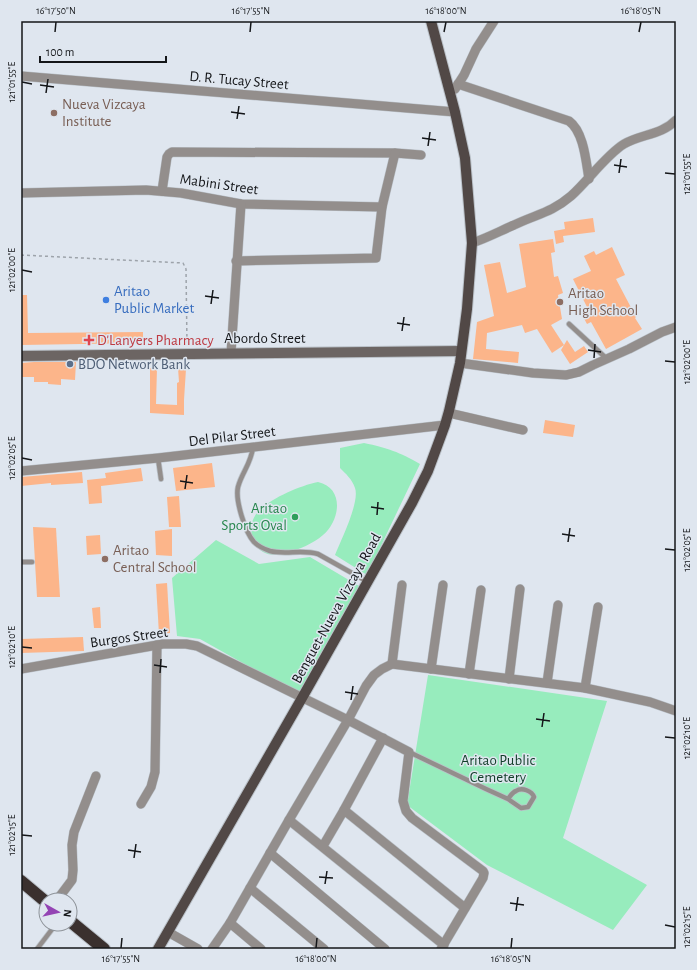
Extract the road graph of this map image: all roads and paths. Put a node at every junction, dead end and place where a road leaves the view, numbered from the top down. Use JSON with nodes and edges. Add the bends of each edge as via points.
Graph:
{"nodes":[{"id":1,"x":430,"y":21,"type":"edge"},
{"id":2,"x":494,"y":21,"type":"edge"},
{"id":3,"x":21,"y":76,"type":"edge"},
{"id":4,"x":458,"y":84,"type":"junction"},
{"id":5,"x":451,"y":95,"type":"junction"},
{"id":6,"x":455,"y":112,"type":"junction"},
{"id":7,"x":676,"y":120,"type":"edge"},
{"id":8,"x":395,"y":153,"type":"junction"},
{"id":9,"x":421,"y":155,"type":"dead end"},
{"id":10,"x":589,"y":179,"type":"junction"},
{"id":11,"x":162,"y":191,"type":"junction"},
{"id":12,"x":21,"y":193,"type":"edge"},
{"id":13,"x":241,"y":204,"type":"junction"},
{"id":14,"x":382,"y":207,"type":"junction"},
{"id":15,"x":472,"y":243,"type":"junction"},
{"id":16,"x":21,"y":255,"type":"edge"},
{"id":17,"x":236,"y":261,"type":"junction"},
{"id":18,"x":569,"y":324,"type":"dead end"},
{"id":19,"x":676,"y":327,"type":"edge"},
{"id":20,"x":461,"y":351,"type":"junction"},
{"id":21,"x":188,"y":353,"type":"junction"},
{"id":22,"x":231,"y":353,"type":"junction"},
{"id":23,"x":21,"y":356,"type":"edge"},
{"id":24,"x":607,"y":359,"type":"junction"},
{"id":25,"x":460,"y":363,"type":"junction"},
{"id":26,"x":449,"y":413,"type":"junction"},
{"id":27,"x":445,"y":425,"type":"junction"},
{"id":28,"x":523,"y":430,"type":"dead end"},
{"id":29,"x":253,"y":447,"type":"junction"},
{"id":30,"x":158,"y":458,"type":"junction"},
{"id":31,"x":21,"y":471,"type":"edge"},
{"id":32,"x":161,"y":480,"type":"dead end"},
{"id":33,"x":21,"y":562,"type":"edge"},
{"id":34,"x":32,"y":562,"type":"dead end"},
{"id":35,"x":368,"y":582,"type":"junction"},
{"id":36,"x":402,"y":585,"type":"dead end"},
{"id":37,"x":442,"y":585,"type":"dead end"},
{"id":38,"x":520,"y":589,"type":"dead end"},
{"id":39,"x":481,"y":590,"type":"dead end"},
{"id":40,"x":558,"y":604,"type":"dead end"},
{"id":41,"x":598,"y":607,"type":"dead end"},
{"id":42,"x":157,"y":645,"type":"junction"},
{"id":43,"x":392,"y":664,"type":"junction"},
{"id":44,"x":21,"y":669,"type":"edge"},
{"id":45,"x":431,"y":669,"type":"junction"},
{"id":46,"x":469,"y":674,"type":"junction"},
{"id":47,"x":509,"y":679,"type":"junction"},
{"id":48,"x":547,"y":683,"type":"junction"},
{"id":49,"x":585,"y":688,"type":"junction"},
{"id":50,"x":302,"y":698,"type":"junction"},
{"id":51,"x":676,"y":711,"type":"edge"},
{"id":52,"x":348,"y":720,"type":"junction"},
{"id":53,"x":383,"y":738,"type":"junction"},
{"id":54,"x":409,"y":752,"type":"junction"},
{"id":55,"x":96,"y":776,"type":"dead end"},
{"id":56,"x":508,"y":799,"type":"junction"},
{"id":57,"x":141,"y":804,"type":"dead end"},
{"id":58,"x":344,"y":810,"type":"junction"},
{"id":59,"x":289,"y":820,"type":"junction"},
{"id":60,"x":323,"y":846,"type":"junction"},
{"id":61,"x":270,"y":853,"type":"junction"},
{"id":62,"x":21,"y":881,"type":"edge"},
{"id":63,"x":250,"y":888,"type":"junction"},
{"id":64,"x":63,"y":892,"type":"edge"},
{"id":65,"x":38,"y":895,"type":"edge"},
{"id":66,"x":465,"y":908,"type":"junction"},
{"id":67,"x":230,"y":923,"type":"junction"},
{"id":68,"x":78,"y":928,"type":"edge"},
{"id":69,"x":50,"y":932,"type":"edge"},
{"id":70,"x":168,"y":932,"type":"junction"},
{"id":71,"x":443,"y":947,"type":"edge"},
{"id":72,"x":37,"y":949,"type":"edge"},
{"id":73,"x":104,"y":949,"type":"edge"},
{"id":74,"x":158,"y":949,"type":"edge"},
{"id":75,"x":198,"y":949,"type":"edge"},
{"id":76,"x":212,"y":949,"type":"edge"},
{"id":77,"x":261,"y":949,"type":"edge"},
{"id":78,"x":324,"y":949,"type":"edge"},
{"id":79,"x":385,"y":949,"type":"edge"}],
"edges":[{"from":1,"to":5,"type":"main road","name":"Benguet-Nueva Vizcaya Road"},
{"from":2,"to":4,"type":"street"},
{"from":3,"to":6,"type":"street","name":"D. R. Tucay Street"},
{"from":4,"to":5,"type":"street"},
{"from":4,"to":10,"type":"street","via":[[574,124],[582,142]]},
{"from":5,"to":6,"type":"main road","name":"Benguet-Nueva Vizcaya Road"},
{"from":6,"to":15,"type":"main road","name":"Benguet-Nueva Vizcaya Road","via":[[465,158]]},
{"from":7,"to":10,"type":"street","via":[[664,129],[623,144]]},
{"from":8,"to":9,"type":"street"},
{"from":8,"to":11,"type":"street","via":[[172,152],[167,157]]},
{"from":8,"to":14,"type":"street"},
{"from":10,"to":15,"type":"street","via":[[553,210]]},
{"from":11,"to":12,"type":"street","name":"Mabini Street"},
{"from":11,"to":13,"type":"street","name":"Mabini Street"},
{"from":13,"to":14,"type":"street","name":"Mabini Street"},
{"from":13,"to":17,"type":"street"},
{"from":14,"to":17,"type":"street","via":[[376,258]]},
{"from":15,"to":20,"type":"main road","name":"Benguet-Nueva Vizcaya Road"},
{"from":16,"to":21,"type":"path","via":[[183,263],[186,269]]},
{"from":17,"to":22,"type":"street"},
{"from":18,"to":24,"type":"lane"},
{"from":19,"to":24,"type":"street"},
{"from":20,"to":22,"type":"street","name":"Abordo Street"},
{"from":20,"to":25,"type":"main road","name":"Benguet-Nueva Vizcaya Road"},
{"from":21,"to":22,"type":"street","name":"Abordo Street"},
{"from":21,"to":23,"type":"street","name":"Abordo Street"},
{"from":24,"to":25,"type":"street","via":[[566,375]]},
{"from":25,"to":26,"type":"main road","name":"Benguet-Nueva Vizcaya Road"},
{"from":26,"to":27,"type":"main road","name":"Benguet-Nueva Vizcaya Road"},
{"from":26,"to":28,"type":"street"},
{"from":27,"to":29,"type":"street","name":"Del Pilar Street"},
{"from":27,"to":35,"type":"main road","name":"Benguet-Nueva Vizcaya Road","via":[[428,471],[412,504]]},
{"from":29,"to":30,"type":"street","name":"Del Pilar Street"},
{"from":29,"to":35,"type":"lane","via":[[238,490],[241,513],[254,541],[270,551],[318,554]]},
{"from":30,"to":31,"type":"street","name":"Del Pilar Street"},
{"from":30,"to":32,"type":"lane"},
{"from":33,"to":34,"type":"lane"},
{"from":35,"to":50,"type":"main road","name":"Benguet-Nueva Vizcaya Road"},
{"from":36,"to":43,"type":"street"},
{"from":37,"to":45,"type":"street"},
{"from":38,"to":47,"type":"street"},
{"from":39,"to":46,"type":"street"},
{"from":40,"to":48,"type":"street"},
{"from":41,"to":49,"type":"street"},
{"from":42,"to":44,"type":"street","name":"Burgos Street"},
{"from":42,"to":50,"type":"street","name":"Burgos Street","via":[[197,646]]},
{"from":42,"to":57,"type":"street","via":[[155,772],[151,787]]},
{"from":43,"to":45,"type":"street"},
{"from":43,"to":52,"type":"street","via":[[374,675]]},
{"from":45,"to":46,"type":"street"},
{"from":46,"to":47,"type":"street"},
{"from":47,"to":48,"type":"street"},
{"from":48,"to":49,"type":"street"},
{"from":49,"to":51,"type":"street","via":[[650,702]]},
{"from":50,"to":52,"type":"street","name":"Burgos Street"},
{"from":50,"to":70,"type":"main road","name":"Benguet-Nueva Vizcaya Road"},
{"from":52,"to":53,"type":"street","name":"Burgos Street"},
{"from":52,"to":59,"type":"street"},
{"from":53,"to":54,"type":"street","name":"Burgos Street"},
{"from":53,"to":58,"type":"street"},
{"from":54,"to":56,"type":"lane"},
{"from":54,"to":66,"type":"street","via":[[403,797],[406,811],[484,872]]},
{"from":55,"to":64,"type":"street","via":[[74,832],[72,880]]},
{"from":56,"to":56,"type":"lane","via":[[518,790],[528,791],[534,797],[524,809]]},
{"from":58,"to":60,"type":"street"},
{"from":58,"to":66,"type":"street"},
{"from":59,"to":60,"type":"street"},
{"from":59,"to":61,"type":"street"},
{"from":60,"to":71,"type":"street"},
{"from":61,"to":63,"type":"street"},
{"from":61,"to":79,"type":"street"},
{"from":62,"to":65,"type":"highway"},
{"from":63,"to":67,"type":"street"},
{"from":63,"to":78,"type":"street"},
{"from":66,"to":71,"type":"street"},
{"from":67,"to":76,"type":"street"},
{"from":67,"to":77,"type":"street"},
{"from":68,"to":73,"type":"highway"},
{"from":69,"to":72,"type":"lane"},
{"from":70,"to":74,"type":"main road","name":"Benguet-Nueva Vizcaya Road"},
{"from":70,"to":75,"type":"street"}]}
